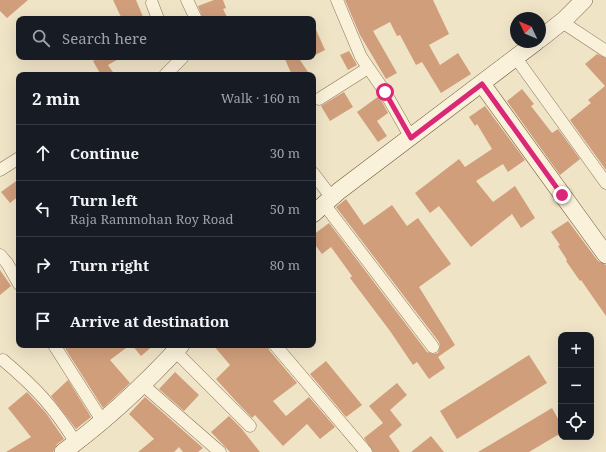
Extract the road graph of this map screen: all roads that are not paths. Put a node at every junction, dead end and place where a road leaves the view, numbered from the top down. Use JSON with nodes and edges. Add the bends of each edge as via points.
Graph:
{"nodes":[{"id":1,"x":187,"y":0,"type":"edge"},
{"id":2,"x":337,"y":0,"type":"edge"},
{"id":3,"x":584,"y":0,"type":"edge"},
{"id":4,"x":152,"y":3,"type":"dead end"},
{"id":5,"x":157,"y":16,"type":"edge"},
{"id":6,"x":195,"y":16,"type":"edge"},
{"id":7,"x":562,"y":22,"type":"junction"},
{"id":8,"x":546,"y":34,"type":"edge"},
{"id":9,"x":528,"y":48,"type":"edge"},
{"id":10,"x":606,"y":51,"type":"edge"},
{"id":11,"x":516,"y":58,"type":"junction"},
{"id":12,"x":173,"y":61,"type":"edge"},
{"id":13,"x":368,"y":68,"type":"junction"},
{"id":14,"x":167,"y":72,"type":"edge"},
{"id":15,"x":482,"y":84,"type":"junction"},
{"id":16,"x":319,"y":99,"type":"dead end"},
{"id":17,"x":411,"y":138,"type":"junction"},
{"id":18,"x":16,"y":160,"type":"edge"},
{"id":19,"x":0,"y":170,"type":"edge"},
{"id":20,"x":316,"y":183,"type":"edge"},
{"id":21,"x":606,"y":183,"type":"edge"},
{"id":22,"x":323,"y":205,"type":"edge"},
{"id":23,"x":0,"y":255,"type":"edge"},
{"id":24,"x":606,"y":255,"type":"edge"},
{"id":25,"x":16,"y":279,"type":"edge"},
{"id":26,"x":433,"y":347,"type":"dead end"},
{"id":27,"x":56,"y":348,"type":"edge"},
{"id":28,"x":178,"y":348,"type":"edge"},
{"id":29,"x":278,"y":348,"type":"edge"},
{"id":30,"x":2,"y":360,"type":"dead end"},
{"id":31,"x":143,"y":385,"type":"junction"},
{"id":32,"x":103,"y":422,"type":"junction"},
{"id":33,"x":250,"y":426,"type":"dead end"},
{"id":34,"x":67,"y":450,"type":"edge"},
{"id":35,"x":220,"y":452,"type":"edge"},
{"id":36,"x":366,"y":452,"type":"edge"}],
"edges":[{"from":1,"to":6,"type":"street"},
{"from":2,"to":13,"type":"street"},
{"from":3,"to":7,"type":"main road"},
{"from":4,"to":5,"type":"street"},
{"from":7,"to":8,"type":"main road"},
{"from":7,"to":10,"type":"street"},
{"from":9,"to":11,"type":"main road"},
{"from":11,"to":15,"type":"main road"},
{"from":11,"to":21,"type":"street"},
{"from":12,"to":14,"type":"street"},
{"from":13,"to":16,"type":"street"},
{"from":13,"to":17,"type":"street"},
{"from":15,"to":17,"type":"main road"},
{"from":15,"to":24,"type":"main road"},
{"from":17,"to":22,"type":"main road"},
{"from":18,"to":19,"type":"street"},
{"from":20,"to":22,"type":"street"},
{"from":22,"to":26,"type":"street"},
{"from":23,"to":25,"type":"street"},
{"from":27,"to":32,"type":"street"},
{"from":28,"to":31,"type":"main road"},
{"from":28,"to":33,"type":"street"},
{"from":29,"to":36,"type":"street"},
{"from":30,"to":34,"type":"street","via":[[57,412]]},
{"from":31,"to":32,"type":"main road"},
{"from":31,"to":35,"type":"street"},
{"from":32,"to":34,"type":"main road"}]}
